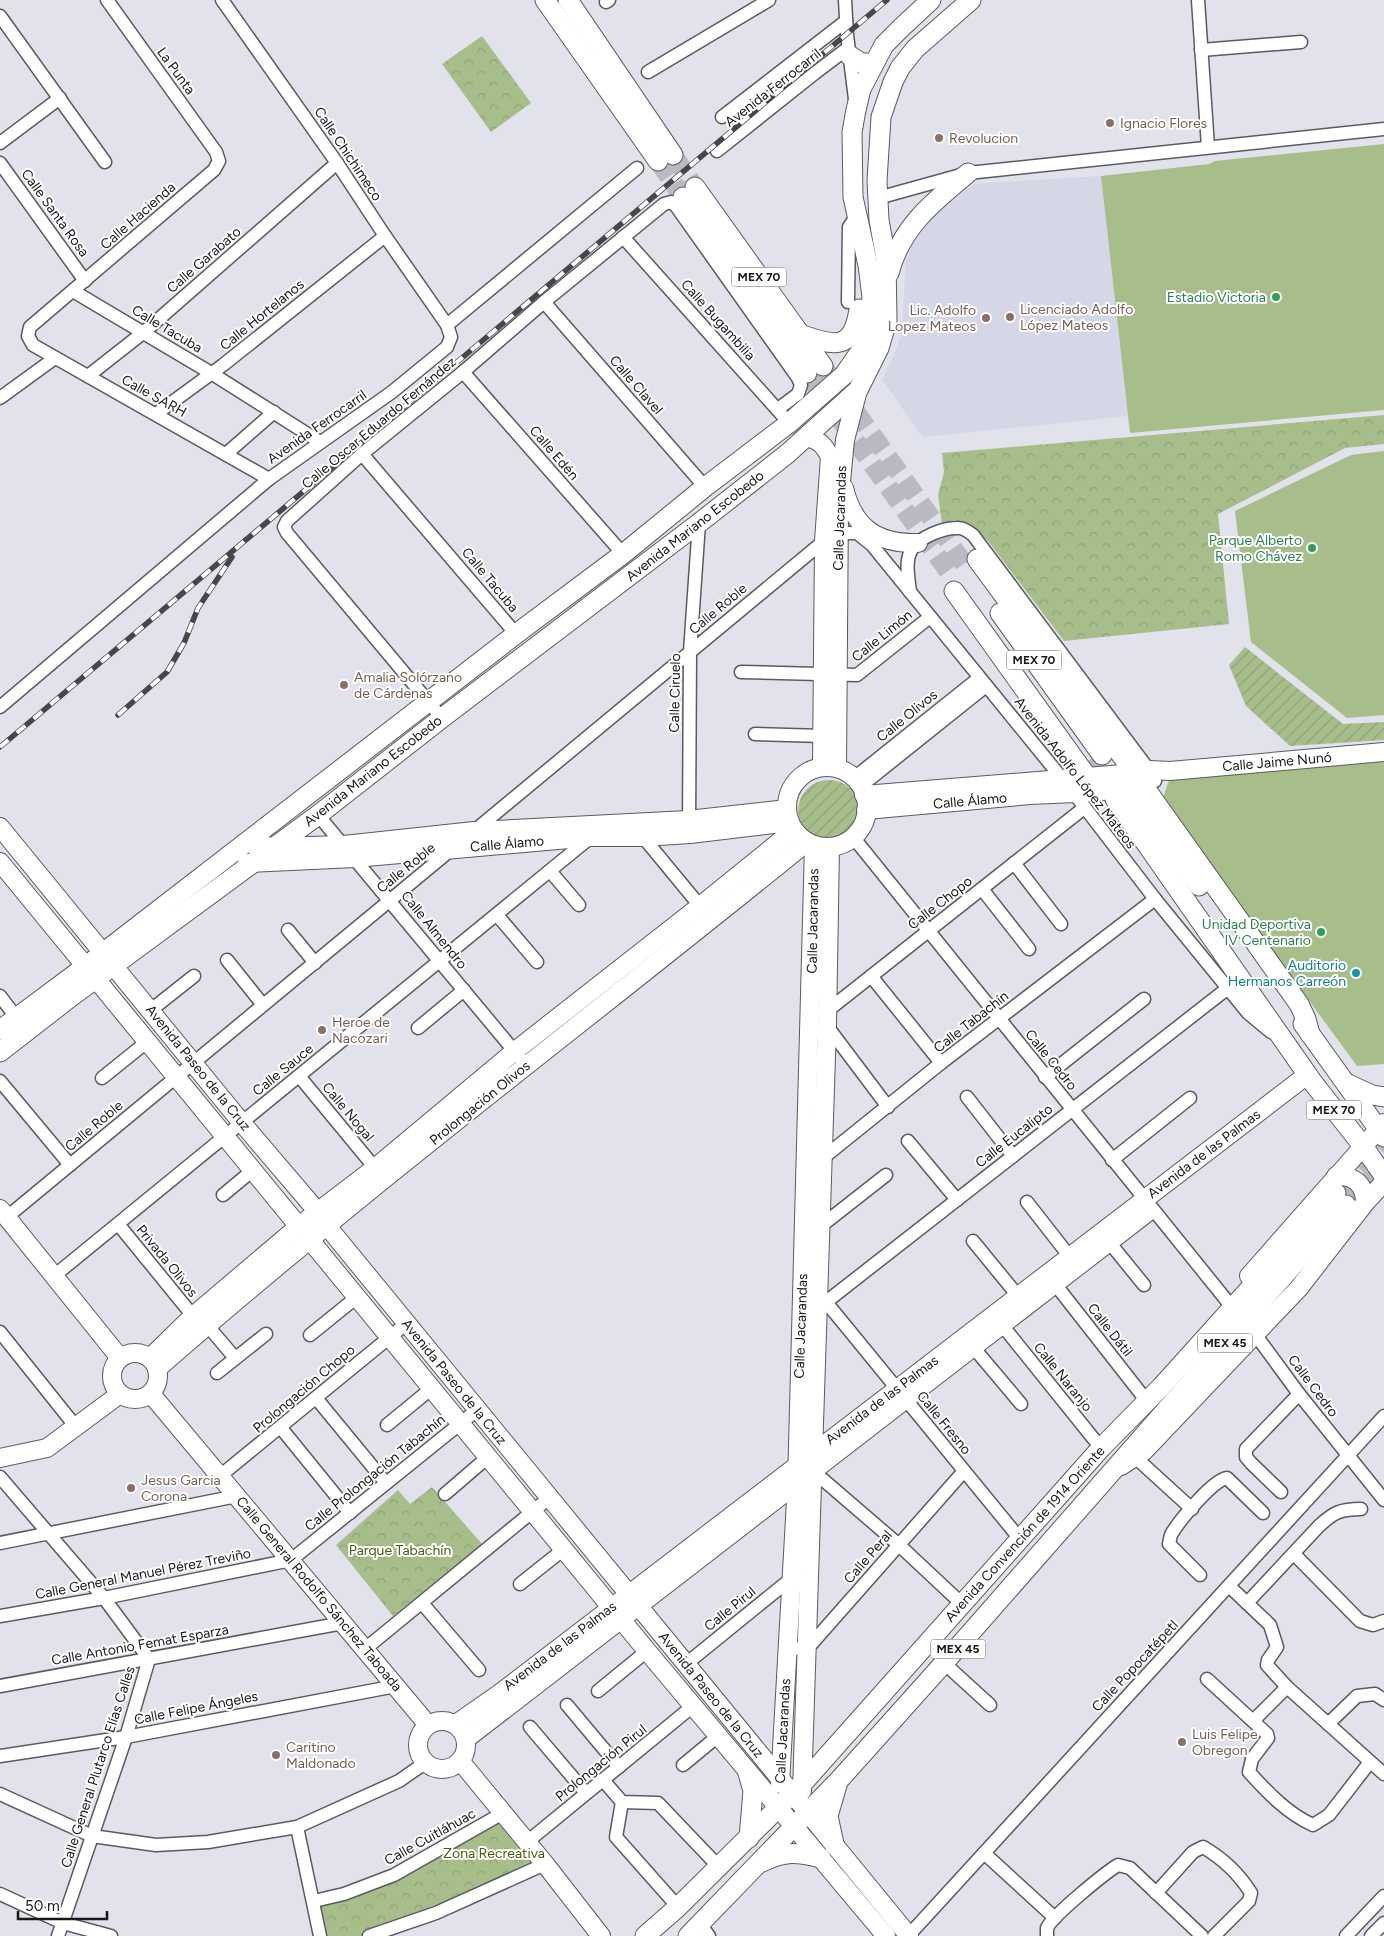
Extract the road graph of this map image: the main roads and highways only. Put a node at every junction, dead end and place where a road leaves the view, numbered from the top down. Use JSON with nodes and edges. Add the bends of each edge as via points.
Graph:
{"nodes":[{"id":1,"x":545,"y":0,"type":"edge"},
{"id":2,"x":568,"y":0,"type":"edge"},
{"id":3,"x":932,"y":0,"type":"edge"},
{"id":4,"x":971,"y":0,"type":"edge"},
{"id":5,"x":849,"y":51,"type":"road end"},
{"id":6,"x":874,"y":63,"type":"junction"},
{"id":7,"x":851,"y":166,"type":"junction"},
{"id":8,"x":968,"y":173,"type":"road end"},
{"id":9,"x":878,"y":198,"type":"junction"},
{"id":10,"x":857,"y":218,"type":"junction"},
{"id":11,"x":887,"y":279,"type":"junction"},
{"id":12,"x":800,"y":334,"type":"junction"},
{"id":13,"x":791,"y":426,"type":"junction"},
{"id":14,"x":963,"y":573,"type":"junction"},
{"id":15,"x":575,"y":591,"type":"junction"},
{"id":16,"x":1120,"y":778,"type":"junction"},
{"id":17,"x":109,"y":959,"type":"junction"},
{"id":18,"x":92,"y":972,"type":"junction"},
{"id":19,"x":0,"y":1030,"type":"edge"},
{"id":20,"x":0,"y":1052,"type":"edge"},
{"id":21,"x":1346,"y":1082,"type":"junction"},
{"id":22,"x":1384,"y":1097,"type":"edge"},
{"id":23,"x":1382,"y":1130,"type":"edge"},
{"id":24,"x":1384,"y":1176,"type":"edge"},
{"id":25,"x":748,"y":1773,"type":"road end"},
{"id":26,"x":840,"y":1778,"type":"junction"},
{"id":27,"x":797,"y":1800,"type":"junction"},
{"id":28,"x":749,"y":1838,"type":"junction"},
{"id":29,"x":834,"y":1844,"type":"road end"},
{"id":30,"x":821,"y":1858,"type":"road end"},
{"id":31,"x":759,"y":1863,"type":"junction"},
{"id":32,"x":695,"y":1933,"type":"edge"},
{"id":33,"x":645,"y":1936,"type":"edge"}],
"edges":[{"from":1,"to":2,"type":"main road","via":[[665,158]]},
{"from":3,"to":6,"type":"main road","via":[[884,45]]},
{"from":4,"to":9,"type":"main road","via":[[914,49],[893,82],[882,117],[878,146]]},
{"from":5,"to":6,"type":"main road","via":[[861,63]]},
{"from":6,"to":7,"type":"main road","via":[[861,89],[856,110]]},
{"from":7,"to":9,"type":"main road","via":[[857,180]]},
{"from":7,"to":10,"type":"main road"},
{"from":8,"to":11,"type":"main road","via":[[927,207],[910,229],[892,261]]},
{"from":9,"to":11,"type":"main road"},
{"from":10,"to":12,"type":"main road","via":[[855,250],[859,308],[855,331],[842,342],[831,343]]},
{"from":10,"to":13,"type":"main road","name":"Avenida Mariano Escobedo","via":[[872,297],[862,349],[844,375]]},
{"from":11,"to":13,"type":"main road","name":"Avenida Mariano Escobedo","via":[[887,321],[879,348],[858,390]]},
{"from":12,"to":12,"type":"main road","number":"MEX 70","via":[[683,196],[815,370]]},
{"from":13,"to":15,"type":"main road","name":"Avenida Mariano Escobedo","via":[[705,487]]},
{"from":13,"to":15,"type":"main road","via":[[667,534],[605,580]]},
{"from":13,"to":17,"type":"main road","name":"Avenida Mariano Escobedo","via":[[699,524],[318,815]]},
{"from":14,"to":16,"type":"main road"},
{"from":14,"to":16,"type":"main road"},
{"from":14,"to":16,"type":"main road","number":"MEX 70"},
{"from":15,"to":17,"type":"main road","name":"Avenida Mariano Escobedo","via":[[244,843]]},
{"from":16,"to":21,"type":"main road","number":"MEX 70","via":[[1299,1004],[1310,1034]]},
{"from":16,"to":24,"type":"main road","number":"MEX 70","via":[[1285,1043]]},
{"from":17,"to":18,"type":"main road","name":"Avenida Mariano Escobedo"},
{"from":18,"to":19,"type":"main road","name":"Avenida Mariano Escobedo"},
{"from":18,"to":20,"type":"main road","name":"Avenida Mariano Escobedo"},
{"from":21,"to":22,"type":"main road","via":[[1372,1095]]},
{"from":21,"to":23,"type":"main road","number":"MEX 70"},
{"from":25,"to":28,"type":"main road","via":[[754,1791]]},
{"from":26,"to":27,"type":"main road","name":"Avenida Convención de 1914 Oriente","number":"MEX 45"},
{"from":26,"to":27,"type":"main road","name":"Avenida Convención de 1914 Oriente","number":"MEX 45","via":[[1113,1470],[1346,1195],[1101,1448],[962,1604]]},
{"from":26,"to":29,"type":"main road","via":[[828,1816]]},
{"from":27,"to":28,"type":"main road","name":"Avenida Convención de 1914 Oriente","number":"MEX 45"},
{"from":27,"to":31,"type":"main road","name":"Avenida Convención de 1914 Oriente","number":"MEX 45","via":[[794,1827]]},
{"from":28,"to":33,"type":"main road","name":"Avenida Convención de 1914 Oriente","number":"MEX 45"},
{"from":30,"to":31,"type":"main road","via":[[783,1854]]},
{"from":31,"to":32,"type":"main road","name":"Avenida Convención de 1914 Oriente","number":"MEX 45"}]}
